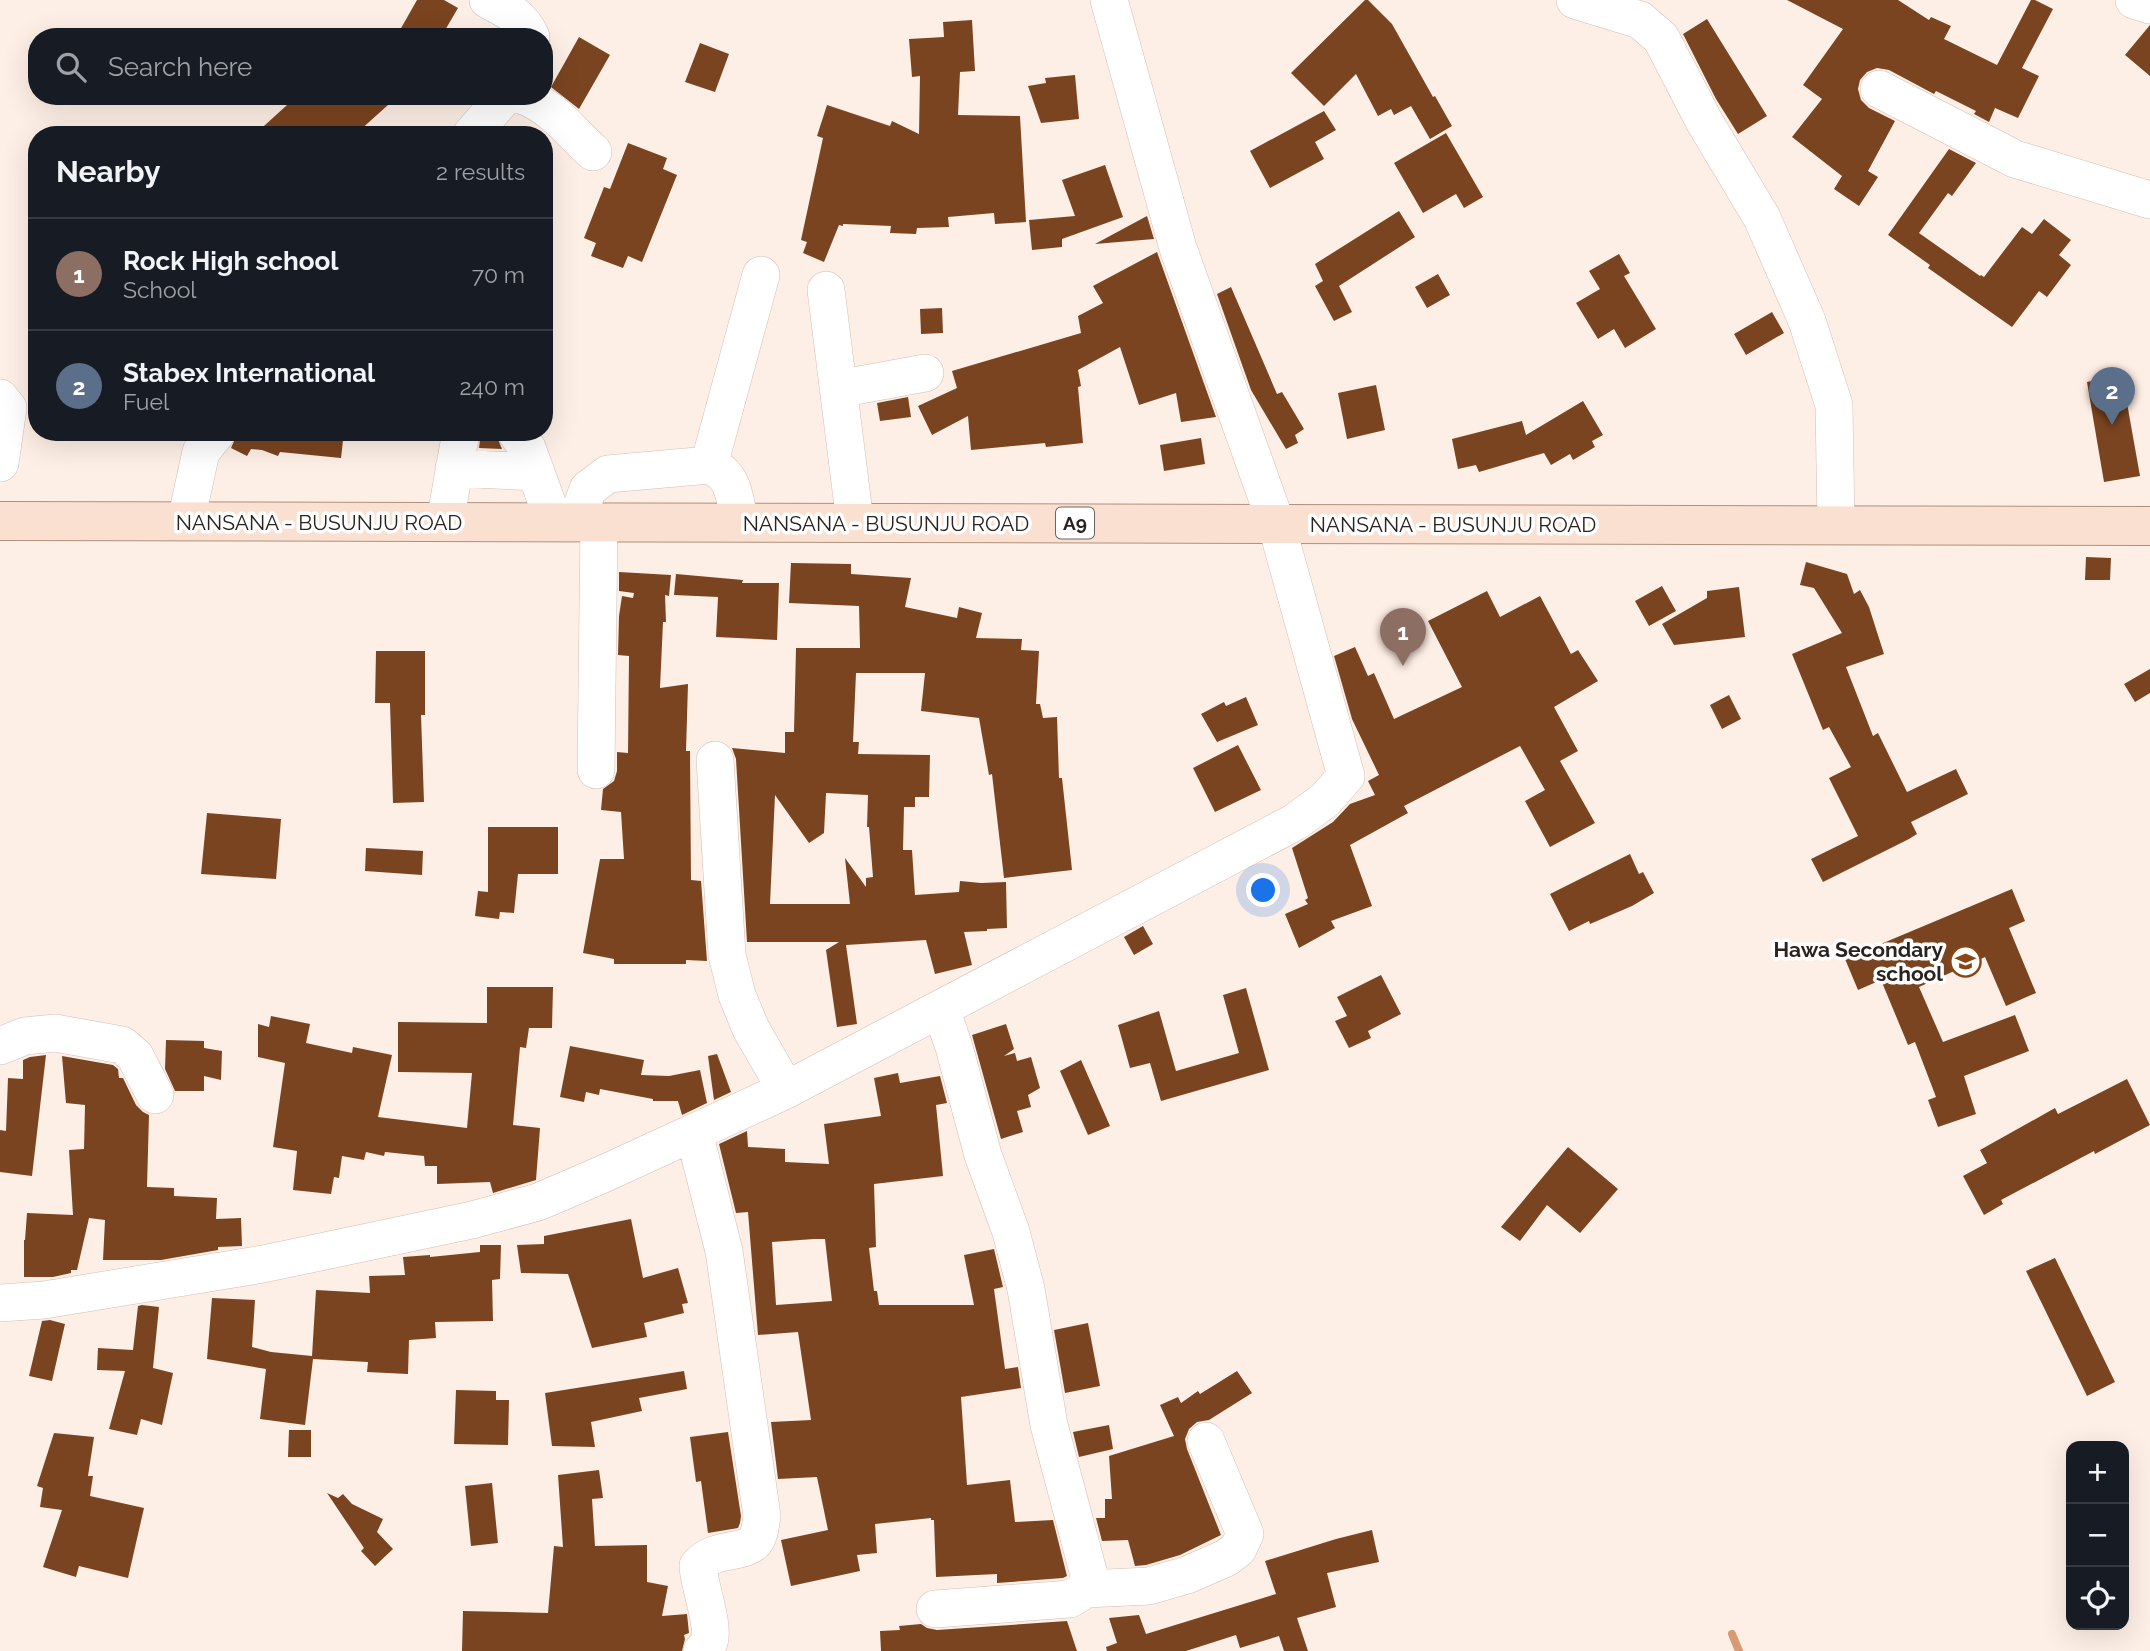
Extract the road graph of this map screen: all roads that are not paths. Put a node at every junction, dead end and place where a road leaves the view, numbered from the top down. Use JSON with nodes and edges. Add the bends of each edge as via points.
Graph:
{"nodes":[{"id":1,"x":1109,"y":0,"type":"edge"},
{"id":2,"x":1575,"y":0,"type":"edge"},
{"id":3,"x":2134,"y":0,"type":"edge"},
{"id":4,"x":501,"y":3,"type":"edge"},
{"id":5,"x":2150,"y":5,"type":"edge"},
{"id":6,"x":526,"y":28,"type":"edge"},
{"id":7,"x":1879,"y":89,"type":"dead end"},
{"id":8,"x":497,"y":105,"type":"edge"},
{"id":9,"x":542,"y":105,"type":"edge"},
{"id":10,"x":479,"y":126,"type":"edge"},
{"id":11,"x":593,"y":152,"type":"dead end"},
{"id":12,"x":2150,"y":200,"type":"edge"},
{"id":13,"x":761,"y":275,"type":"dead end"},
{"id":14,"x":826,"y":290,"type":"dead end"},
{"id":15,"x":925,"y":373,"type":"dead end"},
{"id":16,"x":838,"y":389,"type":"junction"},
{"id":17,"x":0,"y":398,"type":"edge"},
{"id":18,"x":210,"y":441,"type":"edge"},
{"id":19,"x":459,"y":441,"type":"edge"},
{"id":20,"x":522,"y":441,"type":"edge"},
{"id":21,"x":0,"y":463,"type":"edge"},
{"id":22,"x":709,"y":465,"type":"junction"},
{"id":23,"x":454,"y":468,"type":"junction"},
{"id":24,"x":536,"y":472,"type":"junction"},
{"id":25,"x":0,"y":521,"type":"edge"},
{"id":26,"x":187,"y":521,"type":"junction"},
{"id":27,"x":445,"y":522,"type":"junction"},
{"id":28,"x":576,"y":522,"type":"junction"},
{"id":29,"x":740,"y":522,"type":"junction"},
{"id":30,"x":855,"y":522,"type":"junction"},
{"id":31,"x":1276,"y":523,"type":"junction"},
{"id":32,"x":1836,"y":524,"type":"junction"},
{"id":33,"x":2150,"y":526,"type":"edge"},
{"id":34,"x":715,"y":760,"type":"dead end"},
{"id":35,"x":596,"y":770,"type":"dead end"},
{"id":36,"x":942,"y":1009,"type":"junction"},
{"id":37,"x":0,"y":1046,"type":"edge"},
{"id":38,"x":786,"y":1090,"type":"junction"},
{"id":39,"x":155,"y":1095,"type":"dead end"},
{"id":40,"x":694,"y":1133,"type":"junction"},
{"id":41,"x":0,"y":1303,"type":"edge"},
{"id":42,"x":1206,"y":1441,"type":"dead end"},
{"id":43,"x":1086,"y":1589,"type":"junction"},
{"id":44,"x":935,"y":1609,"type":"dead end"},
{"id":45,"x":702,"y":1651,"type":"edge"}],
"edges":[{"from":1,"to":31,"type":"street","via":[[1178,248]]},
{"from":2,"to":32,"type":"street","via":[[1640,20],[1661,38],[1762,218],[1807,321],[1834,405]]},
{"from":3,"to":5,"type":"street"},
{"from":4,"to":6,"type":"street"},
{"from":7,"to":12,"type":"street","via":[[2015,159]]},
{"from":8,"to":10,"type":"street"},
{"from":9,"to":11,"type":"street"},
{"from":13,"to":22,"type":"street"},
{"from":14,"to":16,"type":"street"},
{"from":15,"to":16,"type":"street"},
{"from":16,"to":30,"type":"street"},
{"from":17,"to":21,"type":"street","via":[[8,408]]},
{"from":18,"to":26,"type":"street","via":[[201,452]]},
{"from":19,"to":23,"type":"street"},
{"from":20,"to":24,"type":"street"},
{"from":22,"to":28,"type":"street","via":[[608,474],[588,489]]},
{"from":22,"to":29,"type":"street","via":[[730,482]]},
{"from":23,"to":24,"type":"street"},
{"from":23,"to":27,"type":"street"},
{"from":24,"to":28,"type":"street"},
{"from":25,"to":26,"type":"main road","name":"NANSANA - BUSUNJU ROAD","number":"A9"},
{"from":26,"to":27,"type":"main road","name":"NANSANA - BUSUNJU ROAD","number":"A9"},
{"from":27,"to":28,"type":"main road","name":"NANSANA - BUSUNJU ROAD","number":"A9"},
{"from":28,"to":29,"type":"main road","name":"NANSANA - BUSUNJU ROAD","number":"A9"},
{"from":28,"to":35,"type":"street"},
{"from":29,"to":30,"type":"main road","name":"NANSANA - BUSUNJU ROAD","number":"A9"},
{"from":30,"to":31,"type":"main road","name":"NANSANA - BUSUNJU ROAD","number":"A9"},
{"from":31,"to":32,"type":"main road","name":"NANSANA - BUSUNJU ROAD","number":"A9"},
{"from":31,"to":36,"type":"street","via":[[1346,776],[1325,800],[1295,822]]},
{"from":32,"to":33,"type":"main road","name":"NANSANA - BUSUNJU ROAD","number":"A9"},
{"from":34,"to":38,"type":"street","via":[[727,955],[751,1029]]},
{"from":36,"to":38,"type":"street"},
{"from":36,"to":43,"type":"street","via":[[1023,1278],[1049,1425],[1089,1575]]},
{"from":37,"to":39,"type":"street","via":[[25,1036],[55,1033],[122,1045],[135,1056]]},
{"from":38,"to":40,"type":"street"},
{"from":40,"to":41,"type":"street","via":[[538,1202],[472,1220],[263,1264]]},
{"from":40,"to":45,"type":"street","via":[[724,1251],[762,1516],[756,1540],[750,1545],[711,1555],[698,1566],[709,1623],[709,1642]]},
{"from":42,"to":43,"type":"street","via":[[1245,1534],[1238,1549],[1226,1558],[1149,1586]]},
{"from":43,"to":44,"type":"street","via":[[1070,1599]]}]}
